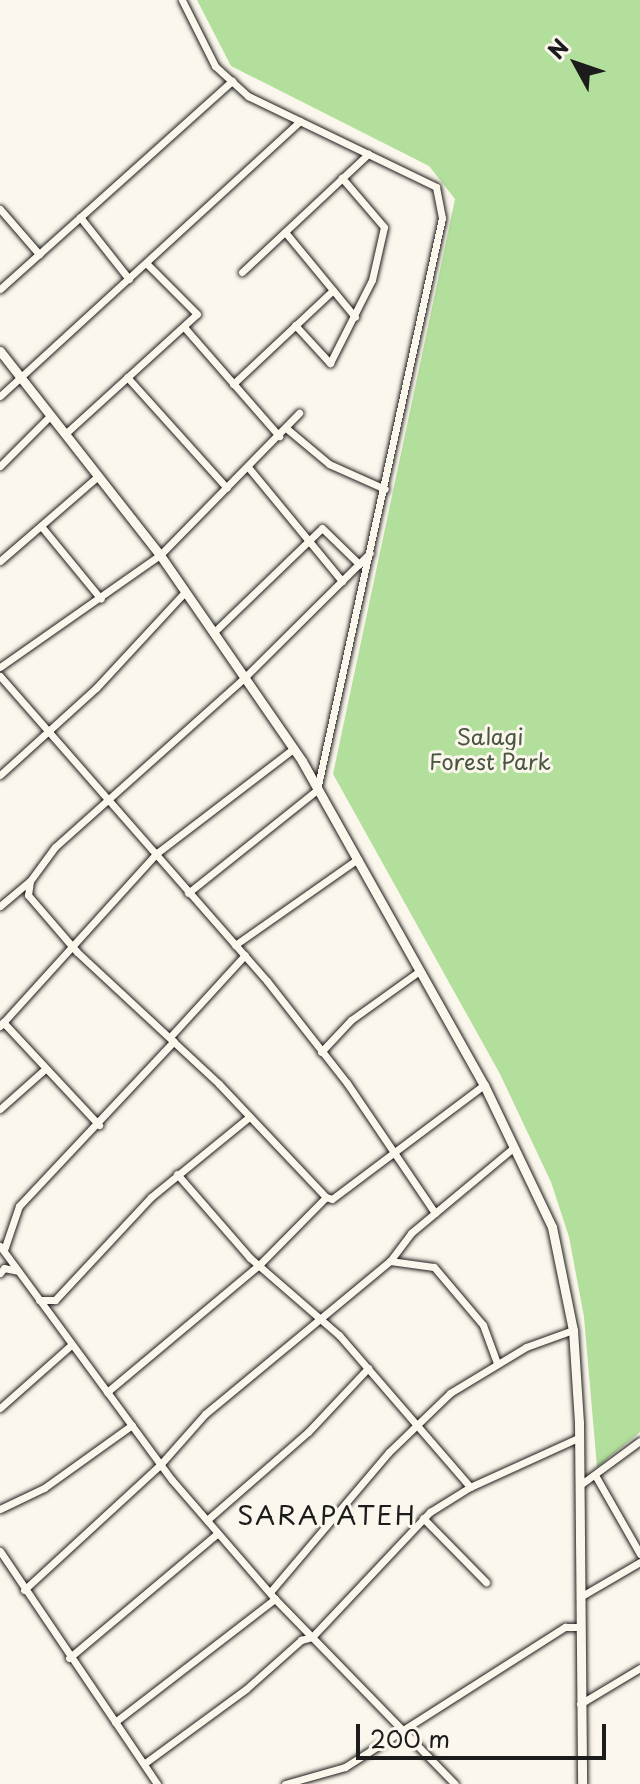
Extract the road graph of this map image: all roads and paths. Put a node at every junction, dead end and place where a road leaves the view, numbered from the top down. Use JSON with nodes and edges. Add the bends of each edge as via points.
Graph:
{"nodes":[{"id":1,"x":182,"y":0,"type":"edge"},
{"id":2,"x":232,"y":81,"type":"junction"},
{"id":3,"x":300,"y":121,"type":"junction"},
{"id":4,"x":368,"y":154,"type":"junction"},
{"id":5,"x":342,"y":178,"type":"junction"},
{"id":6,"x":0,"y":209,"type":"edge"},
{"id":7,"x":80,"y":217,"type":"junction"},
{"id":8,"x":285,"y":232,"type":"junction"},
{"id":9,"x":39,"y":254,"type":"junction"},
{"id":10,"x":146,"y":263,"type":"junction"},
{"id":11,"x":242,"y":272,"type":"dead end"},
{"id":12,"x":129,"y":279,"type":"junction"},
{"id":13,"x":0,"y":289,"type":"edge"},
{"id":14,"x":333,"y":290,"type":"junction"},
{"id":15,"x":355,"y":317,"type":"junction"},
{"id":16,"x":295,"y":325,"type":"junction"},
{"id":17,"x":184,"y":327,"type":"junction"},
{"id":18,"x":0,"y":351,"type":"edge"},
{"id":19,"x":20,"y":376,"type":"junction"},
{"id":20,"x":127,"y":377,"type":"junction"},
{"id":21,"x":233,"y":384,"type":"junction"},
{"id":22,"x":0,"y":396,"type":"edge"},
{"id":23,"x":299,"y":413,"type":"dead end"},
{"id":24,"x":51,"y":415,"type":"junction"},
{"id":25,"x":286,"y":428,"type":"junction"},
{"id":26,"x":65,"y":434,"type":"junction"},
{"id":27,"x":279,"y":436,"type":"junction"},
{"id":28,"x":0,"y":466,"type":"edge"},
{"id":29,"x":248,"y":467,"type":"junction"},
{"id":30,"x":98,"y":476,"type":"junction"},
{"id":31,"x":227,"y":488,"type":"junction"},
{"id":32,"x":385,"y":489,"type":"junction"},
{"id":33,"x":41,"y":526,"type":"junction"},
{"id":34,"x":307,"y":541,"type":"junction"},
{"id":35,"x":372,"y":551,"type":"junction"},
{"id":36,"x":160,"y":555,"type":"junction"},
{"id":37,"x":0,"y":561,"type":"edge"},
{"id":38,"x":359,"y":564,"type":"junction"},
{"id":39,"x":342,"y":581,"type":"junction"},
{"id":40,"x":185,"y":592,"type":"junction"},
{"id":41,"x":101,"y":599,"type":"junction"},
{"id":42,"x":213,"y":633,"type":"junction"},
{"id":43,"x":0,"y":667,"type":"edge"},
{"id":44,"x":0,"y":676,"type":"edge"},
{"id":45,"x":245,"y":677,"type":"junction"},
{"id":46,"x":49,"y":733,"type":"junction"},
{"id":47,"x":293,"y":749,"type":"junction"},
{"id":48,"x":0,"y":775,"type":"edge"},
{"id":49,"x":317,"y":790,"type":"junction"},
{"id":50,"x":108,"y":797,"type":"junction"},
{"id":51,"x":157,"y":853,"type":"junction"},
{"id":52,"x":358,"y":859,"type":"junction"},
{"id":53,"x":30,"y":881,"type":"junction"},
{"id":54,"x":188,"y":893,"type":"junction"},
{"id":55,"x":0,"y":906,"type":"edge"},
{"id":56,"x":71,"y":944,"type":"junction"},
{"id":57,"x":235,"y":945,"type":"junction"},
{"id":58,"x":245,"y":955,"type":"junction"},
{"id":59,"x":418,"y":972,"type":"junction"},
{"id":60,"x":2,"y":1024,"type":"edge"},
{"id":61,"x":172,"y":1039,"type":"junction"},
{"id":62,"x":321,"y":1052,"type":"junction"},
{"id":63,"x":45,"y":1069,"type":"junction"},
{"id":64,"x":484,"y":1085,"type":"junction"},
{"id":65,"x":0,"y":1109,"type":"edge"},
{"id":66,"x":249,"y":1117,"type":"junction"},
{"id":67,"x":99,"y":1125,"type":"junction"},
{"id":68,"x":513,"y":1148,"type":"junction"},
{"id":69,"x":396,"y":1153,"type":"junction"},
{"id":70,"x":177,"y":1174,"type":"junction"},
{"id":71,"x":326,"y":1197,"type":"junction"},
{"id":72,"x":435,"y":1213,"type":"junction"},
{"id":73,"x":2,"y":1249,"type":"edge"},
{"id":74,"x":390,"y":1261,"type":"junction"},
{"id":75,"x":259,"y":1265,"type":"junction"},
{"id":76,"x":18,"y":1271,"type":"junction"},
{"id":77,"x":0,"y":1273,"type":"edge"},
{"id":78,"x":39,"y":1300,"type":"junction"},
{"id":79,"x":319,"y":1319,"type":"junction"},
{"id":80,"x":573,"y":1330,"type":"junction"},
{"id":81,"x":72,"y":1344,"type":"junction"},
{"id":82,"x":497,"y":1363,"type":"junction"},
{"id":83,"x":368,"y":1368,"type":"junction"},
{"id":84,"x":107,"y":1392,"type":"junction"},
{"id":85,"x":0,"y":1408,"type":"edge"},
{"id":86,"x":417,"y":1422,"type":"junction"},
{"id":87,"x":132,"y":1425,"type":"junction"},
{"id":88,"x":578,"y":1438,"type":"junction"},
{"id":89,"x":640,"y":1441,"type":"edge"},
{"id":90,"x":161,"y":1461,"type":"junction"},
{"id":91,"x":595,"y":1475,"type":"junction"},
{"id":92,"x":580,"y":1485,"type":"junction"},
{"id":93,"x":470,"y":1487,"type":"junction"},
{"id":94,"x":0,"y":1509,"type":"edge"},
{"id":95,"x":423,"y":1518,"type":"junction"},
{"id":96,"x":207,"y":1520,"type":"junction"},
{"id":97,"x":218,"y":1533,"type":"junction"},
{"id":98,"x":0,"y":1551,"type":"edge"},
{"id":99,"x":640,"y":1554,"type":"edge"},
{"id":100,"x":640,"y":1562,"type":"edge"},
{"id":101,"x":486,"y":1582,"type":"dead end"},
{"id":102,"x":24,"y":1590,"type":"junction"},
{"id":103,"x":273,"y":1595,"type":"junction"},
{"id":104,"x":577,"y":1600,"type":"junction"},
{"id":105,"x":578,"y":1627,"type":"junction"},
{"id":106,"x":312,"y":1637,"type":"junction"},
{"id":107,"x":69,"y":1658,"type":"junction"},
{"id":108,"x":640,"y":1668,"type":"edge"},
{"id":109,"x":580,"y":1705,"type":"junction"},
{"id":110,"x":115,"y":1722,"type":"junction"},
{"id":111,"x":400,"y":1731,"type":"junction"},
{"id":112,"x":145,"y":1763,"type":"junction"},
{"id":113,"x":157,"y":1784,"type":"edge"},
{"id":114,"x":285,"y":1784,"type":"edge"},
{"id":115,"x":455,"y":1784,"type":"edge"},
{"id":116,"x":582,"y":1784,"type":"edge"}],
"edges":[{"from":1,"to":2,"type":"street","via":[[215,66]]},
{"from":2,"to":3,"type":"street","via":[[248,96]]},
{"from":2,"to":7,"type":"street"},
{"from":3,"to":4,"type":"street"},
{"from":3,"to":10,"type":"street"},
{"from":4,"to":5,"type":"street"},
{"from":4,"to":32,"type":"street","via":[[436,187],[441,202]]},
{"from":5,"to":8,"type":"street"},
{"from":5,"to":15,"type":"street","via":[[384,227],[372,280]]},
{"from":6,"to":9,"type":"street"},
{"from":7,"to":9,"type":"street"},
{"from":7,"to":12,"type":"street"},
{"from":8,"to":11,"type":"street"},
{"from":8,"to":14,"type":"street"},
{"from":9,"to":13,"type":"street"},
{"from":10,"to":12,"type":"street"},
{"from":10,"to":17,"type":"street","via":[[197,314]]},
{"from":12,"to":19,"type":"street"},
{"from":14,"to":15,"type":"street"},
{"from":14,"to":16,"type":"street"},
{"from":15,"to":16,"type":"street","via":[[330,363]]},
{"from":16,"to":21,"type":"street"},
{"from":17,"to":20,"type":"street"},
{"from":17,"to":21,"type":"street"},
{"from":18,"to":19,"type":"street"},
{"from":19,"to":22,"type":"street"},
{"from":19,"to":24,"type":"street"},
{"from":20,"to":26,"type":"street"},
{"from":20,"to":31,"type":"street"},
{"from":21,"to":27,"type":"street"},
{"from":23,"to":25,"type":"street"},
{"from":24,"to":26,"type":"street"},
{"from":24,"to":28,"type":"street"},
{"from":25,"to":27,"type":"street"},
{"from":25,"to":32,"type":"street","via":[[329,464]]},
{"from":26,"to":30,"type":"street"},
{"from":27,"to":29,"type":"street"},
{"from":29,"to":31,"type":"street"},
{"from":29,"to":34,"type":"street"},
{"from":30,"to":33,"type":"street"},
{"from":30,"to":36,"type":"street"},
{"from":31,"to":36,"type":"street"},
{"from":32,"to":35,"type":"street"},
{"from":33,"to":37,"type":"street"},
{"from":33,"to":41,"type":"street"},
{"from":34,"to":38,"type":"street","via":[[322,528]]},
{"from":34,"to":39,"type":"street"},
{"from":34,"to":42,"type":"street"},
{"from":35,"to":38,"type":"street"},
{"from":35,"to":49,"type":"street"},
{"from":36,"to":40,"type":"street"},
{"from":36,"to":41,"type":"street"},
{"from":38,"to":39,"type":"street"},
{"from":39,"to":45,"type":"street"},
{"from":40,"to":42,"type":"street"},
{"from":40,"to":46,"type":"street"},
{"from":41,"to":43,"type":"street"},
{"from":42,"to":45,"type":"street"},
{"from":44,"to":46,"type":"street"},
{"from":45,"to":47,"type":"street"},
{"from":45,"to":50,"type":"street"},
{"from":46,"to":48,"type":"street"},
{"from":46,"to":50,"type":"street"},
{"from":47,"to":49,"type":"street"},
{"from":47,"to":51,"type":"street"},
{"from":49,"to":52,"type":"street"},
{"from":49,"to":54,"type":"street"},
{"from":50,"to":51,"type":"street"},
{"from":50,"to":53,"type":"street","via":[[34,870]]},
{"from":51,"to":54,"type":"street"},
{"from":51,"to":56,"type":"street"},
{"from":52,"to":57,"type":"street"},
{"from":52,"to":59,"type":"street"},
{"from":53,"to":55,"type":"street"},
{"from":53,"to":56,"type":"street","via":[[28,895]]},
{"from":54,"to":57,"type":"street"},
{"from":56,"to":60,"type":"street"},
{"from":56,"to":61,"type":"street"},
{"from":57,"to":58,"type":"street"},
{"from":58,"to":61,"type":"street"},
{"from":58,"to":62,"type":"street"},
{"from":59,"to":62,"type":"street","via":[[351,1020]]},
{"from":59,"to":64,"type":"street"},
{"from":60,"to":63,"type":"street"},
{"from":61,"to":66,"type":"street"},
{"from":61,"to":67,"type":"street"},
{"from":62,"to":69,"type":"street"},
{"from":63,"to":65,"type":"street"},
{"from":63,"to":67,"type":"street"},
{"from":64,"to":68,"type":"street"},
{"from":64,"to":69,"type":"street"},
{"from":66,"to":70,"type":"street"},
{"from":66,"to":71,"type":"street"},
{"from":67,"to":73,"type":"street","via":[[19,1206]]},
{"from":68,"to":72,"type":"street"},
{"from":68,"to":80,"type":"street","via":[[552,1227]]},
{"from":69,"to":71,"type":"street","via":[[332,1199]]},
{"from":69,"to":72,"type":"street"},
{"from":70,"to":75,"type":"street"},
{"from":70,"to":78,"type":"street","via":[[55,1300]]},
{"from":71,"to":75,"type":"street"},
{"from":72,"to":74,"type":"street"},
{"from":73,"to":76,"type":"street"},
{"from":74,"to":79,"type":"street"},
{"from":74,"to":82,"type":"street","via":[[434,1267],[483,1325]]},
{"from":75,"to":79,"type":"street"},
{"from":75,"to":84,"type":"street"},
{"from":76,"to":77,"type":"street","via":[[4,1268]]},
{"from":76,"to":78,"type":"street"},
{"from":78,"to":81,"type":"street"},
{"from":79,"to":83,"type":"street"},
{"from":79,"to":90,"type":"street","via":[[205,1414]]},
{"from":80,"to":82,"type":"street"},
{"from":80,"to":88,"type":"street"},
{"from":81,"to":84,"type":"street"},
{"from":81,"to":85,"type":"street"},
{"from":82,"to":86,"type":"street"},
{"from":83,"to":86,"type":"street"},
{"from":83,"to":96,"type":"street","via":[[308,1432]]},
{"from":84,"to":87,"type":"street"},
{"from":86,"to":93,"type":"street"},
{"from":86,"to":103,"type":"street"},
{"from":87,"to":90,"type":"street"},
{"from":87,"to":94,"type":"street","via":[[44,1488]]},
{"from":88,"to":92,"type":"street"},
{"from":88,"to":93,"type":"street"},
{"from":89,"to":91,"type":"street"},
{"from":90,"to":96,"type":"street"},
{"from":90,"to":102,"type":"street"},
{"from":91,"to":92,"type":"street"},
{"from":91,"to":99,"type":"street"},
{"from":92,"to":104,"type":"street"},
{"from":93,"to":95,"type":"street"},
{"from":95,"to":101,"type":"street"},
{"from":95,"to":106,"type":"street"},
{"from":96,"to":97,"type":"street"},
{"from":97,"to":103,"type":"street"},
{"from":97,"to":107,"type":"street"},
{"from":98,"to":102,"type":"street"},
{"from":100,"to":104,"type":"street"},
{"from":102,"to":107,"type":"street"},
{"from":103,"to":106,"type":"street"},
{"from":103,"to":110,"type":"street"},
{"from":104,"to":105,"type":"street"},
{"from":105,"to":109,"type":"street"},
{"from":105,"to":111,"type":"street","via":[[565,1627]]},
{"from":106,"to":111,"type":"street"},
{"from":106,"to":112,"type":"street","via":[[301,1640],[246,1689]]},
{"from":107,"to":110,"type":"street"},
{"from":108,"to":109,"type":"street"},
{"from":109,"to":116,"type":"street"},
{"from":110,"to":112,"type":"street"},
{"from":111,"to":114,"type":"street","via":[[345,1767]]},
{"from":111,"to":115,"type":"street"},
{"from":112,"to":113,"type":"street"}]}
